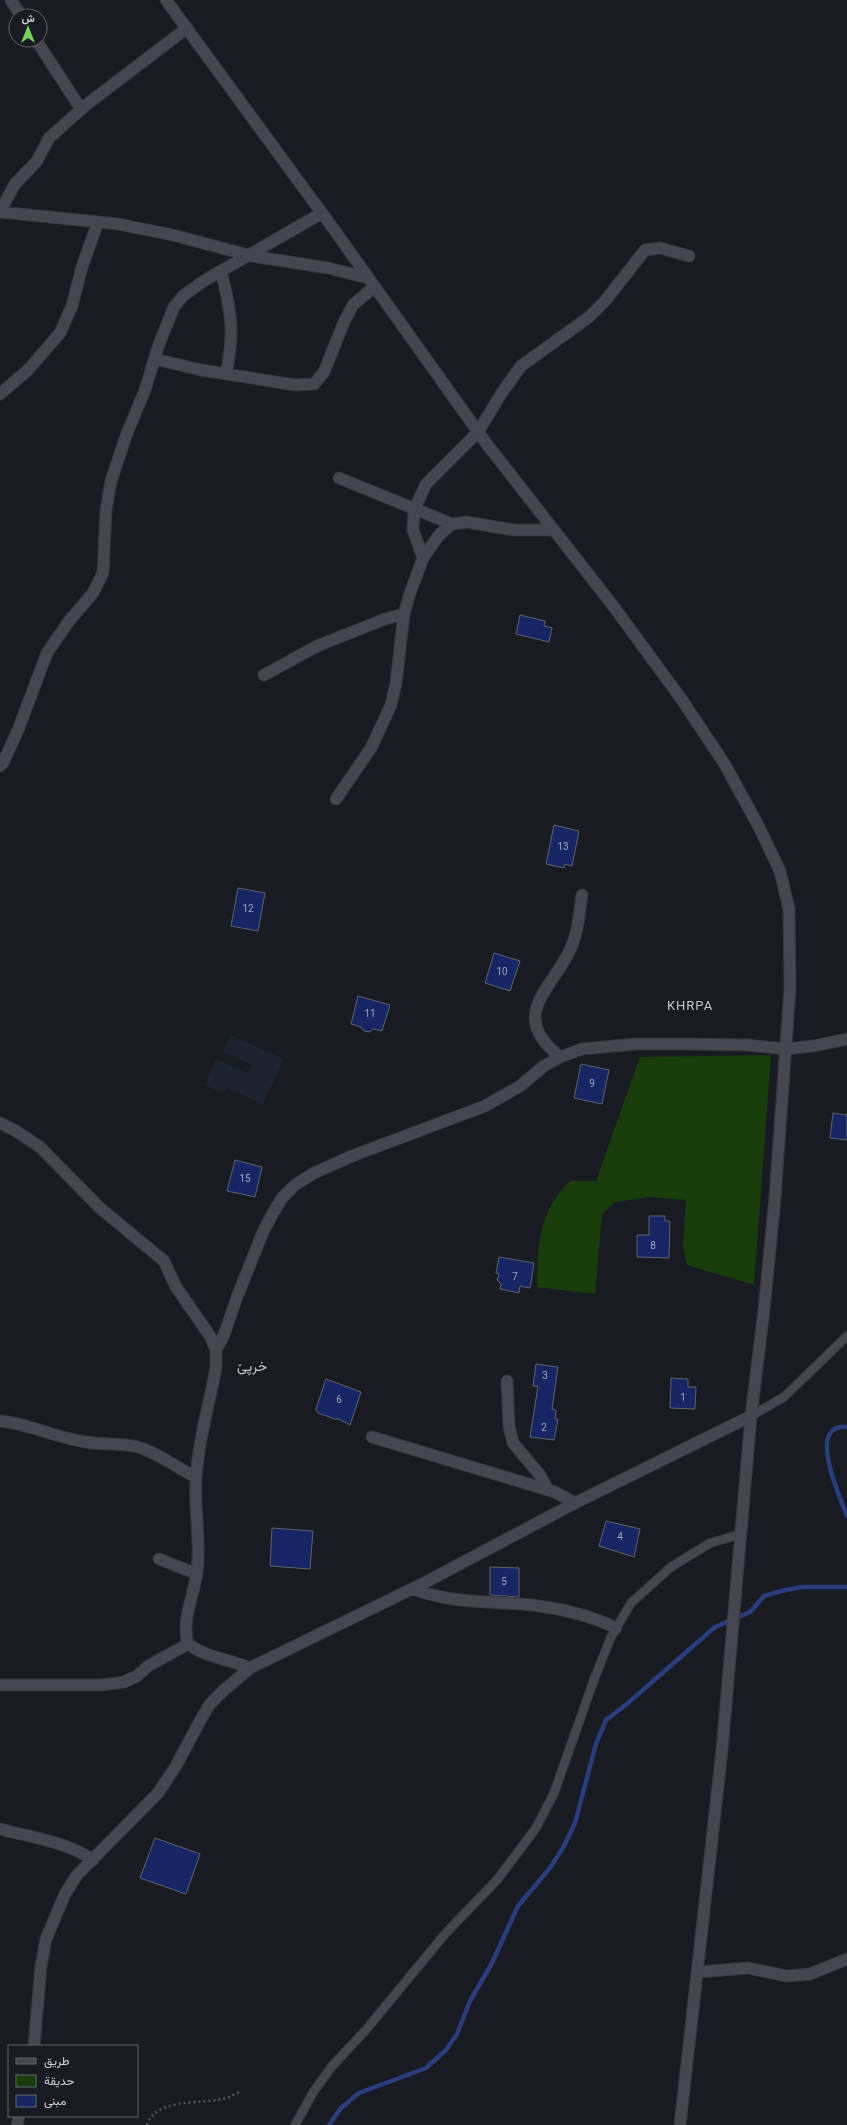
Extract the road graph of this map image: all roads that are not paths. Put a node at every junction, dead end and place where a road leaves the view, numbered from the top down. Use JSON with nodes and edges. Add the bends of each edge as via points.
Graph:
{"nodes":[{"id":1,"x":166,"y":0,"type":"edge"},
{"id":2,"x":187,"y":28,"type":"junction"},
{"id":3,"x":41,"y":48,"type":"edge"},
{"id":4,"x":81,"y":109,"type":"junction"},
{"id":5,"x":0,"y":212,"type":"edge"},
{"id":6,"x":322,"y":213,"type":"junction"},
{"id":7,"x":98,"y":222,"type":"junction"},
{"id":8,"x":248,"y":254,"type":"junction"},
{"id":9,"x":689,"y":256,"type":"dead end"},
{"id":10,"x":221,"y":271,"type":"junction"},
{"id":11,"x":371,"y":282,"type":"junction"},
{"id":12,"x":155,"y":359,"type":"junction"},
{"id":13,"x":226,"y":374,"type":"junction"},
{"id":14,"x":0,"y":394,"type":"edge"},
{"id":15,"x":478,"y":432,"type":"junction"},
{"id":16,"x":339,"y":478,"type":"dead end"},
{"id":17,"x":414,"y":510,"type":"junction"},
{"id":18,"x":452,"y":524,"type":"junction"},
{"id":19,"x":554,"y":530,"type":"junction"},
{"id":20,"x":423,"y":558,"type":"junction"},
{"id":21,"x":404,"y":614,"type":"junction"},
{"id":22,"x":264,"y":675,"type":"dead end"},
{"id":23,"x":0,"y":766,"type":"edge"},
{"id":24,"x":336,"y":799,"type":"dead end"},
{"id":25,"x":582,"y":895,"type":"dead end"},
{"id":26,"x":847,"y":1039,"type":"edge"},
{"id":27,"x":786,"y":1048,"type":"junction"},
{"id":28,"x":560,"y":1057,"type":"junction"},
{"id":29,"x":0,"y":1123,"type":"edge"},
{"id":30,"x":847,"y":1336,"type":"edge"},
{"id":31,"x":216,"y":1350,"type":"junction"},
{"id":32,"x":507,"y":1381,"type":"dead end"},
{"id":33,"x":751,"y":1416,"type":"junction"},
{"id":34,"x":0,"y":1421,"type":"edge"},
{"id":35,"x":372,"y":1437,"type":"dead end"},
{"id":36,"x":196,"y":1477,"type":"junction"},
{"id":37,"x":548,"y":1490,"type":"junction"},
{"id":38,"x":575,"y":1503,"type":"junction"},
{"id":39,"x":742,"y":1534,"type":"junction"},
{"id":40,"x":159,"y":1559,"type":"dead end"},
{"id":41,"x":197,"y":1574,"type":"junction"},
{"id":42,"x":413,"y":1589,"type":"junction"},
{"id":43,"x":616,"y":1628,"type":"junction"},
{"id":44,"x":188,"y":1644,"type":"junction"},
{"id":45,"x":250,"y":1668,"type":"junction"},
{"id":46,"x":0,"y":1685,"type":"edge"},
{"id":47,"x":0,"y":1829,"type":"edge"},
{"id":48,"x":93,"y":1860,"type":"junction"},
{"id":49,"x":847,"y":1959,"type":"edge"},
{"id":50,"x":698,"y":1972,"type":"junction"},
{"id":51,"x":34,"y":2045,"type":"edge"},
{"id":52,"x":296,"y":2125,"type":"edge"},
{"id":53,"x":680,"y":2125,"type":"edge"}],
"edges":[{"from":1,"to":2,"type":"street"},
{"from":2,"to":4,"type":"street"},
{"from":2,"to":6,"type":"street"},
{"from":3,"to":4,"type":"street"},
{"from":4,"to":5,"type":"street","via":[[49,138],[37,161],[15,184]]},
{"from":5,"to":7,"type":"street"},
{"from":6,"to":8,"type":"street"},
{"from":6,"to":11,"type":"street"},
{"from":7,"to":8,"type":"street","via":[[173,235]]},
{"from":7,"to":14,"type":"street","via":[[72,306],[60,333],[28,370]]},
{"from":8,"to":10,"type":"street"},
{"from":8,"to":11,"type":"street","via":[[328,268]]},
{"from":9,"to":15,"type":"street","via":[[660,248],[645,250],[590,317],[521,366]]},
{"from":10,"to":12,"type":"street","via":[[184,295],[174,307]]},
{"from":10,"to":13,"type":"street","via":[[232,318],[231,350]]},
{"from":11,"to":13,"type":"street","via":[[353,305],[324,372],[314,384],[295,385]]},
{"from":11,"to":15,"type":"street"},
{"from":12,"to":13,"type":"street"},
{"from":12,"to":23,"type":"street","via":[[111,481],[106,510],[103,573],[93,593],[69,621],[47,653],[18,730]]},
{"from":15,"to":17,"type":"street","via":[[426,484]]},
{"from":15,"to":19,"type":"street"},
{"from":16,"to":17,"type":"street"},
{"from":17,"to":18,"type":"street"},
{"from":17,"to":20,"type":"street","via":[[413,530]]},
{"from":18,"to":19,"type":"street","via":[[481,523],[514,530]]},
{"from":18,"to":20,"type":"street","via":[[439,535]]},
{"from":19,"to":27,"type":"street","via":[[682,700],[724,763],[780,871],[789,909],[790,988]]},
{"from":20,"to":21,"type":"street"},
{"from":21,"to":22,"type":"street","via":[[317,646]]},
{"from":21,"to":24,"type":"street","via":[[391,705],[371,748]]},
{"from":25,"to":28,"type":"street","via":[[576,936],[560,967],[539,998],[536,1010],[539,1034],[545,1045]]},
{"from":26,"to":27,"type":"street"},
{"from":27,"to":28,"type":"street","via":[[636,1044],[582,1049]]},
{"from":27,"to":33,"type":"street","via":[[775,1198]]},
{"from":28,"to":31,"type":"street","via":[[544,1066],[520,1086],[485,1106],[352,1156],[314,1173],[295,1185],[282,1198],[263,1232]]},
{"from":29,"to":31,"type":"street","via":[[40,1147],[100,1208],[164,1261],[176,1287],[210,1336]]},
{"from":30,"to":33,"type":"lane","via":[[784,1397]]},
{"from":31,"to":36,"type":"street","via":[[213,1386]]},
{"from":32,"to":37,"type":"street","via":[[509,1426],[513,1443],[540,1475]]},
{"from":33,"to":38,"type":"street"},
{"from":33,"to":39,"type":"street"},
{"from":34,"to":36,"type":"street","via":[[18,1423],[87,1443],[138,1447],[156,1454]]},
{"from":35,"to":37,"type":"street"},
{"from":36,"to":41,"type":"street","via":[[199,1555]]},
{"from":37,"to":38,"type":"street"},
{"from":38,"to":42,"type":"street"},
{"from":39,"to":43,"type":"lane","via":[[710,1543],[671,1567],[631,1603]]},
{"from":39,"to":50,"type":"street"},
{"from":40,"to":41,"type":"street"},
{"from":41,"to":44,"type":"street","via":[[188,1607]]},
{"from":42,"to":43,"type":"street","via":[[456,1601],[542,1606],[602,1621]]},
{"from":42,"to":45,"type":"street"},
{"from":43,"to":52,"type":"lane","via":[[595,1677],[554,1793],[536,1828],[496,1880],[445,1934],[365,2031],[333,2065],[314,2091]]},
{"from":44,"to":45,"type":"street","via":[[210,1657],[234,1661]]},
{"from":44,"to":46,"type":"street","via":[[124,1682],[102,1685]]},
{"from":45,"to":48,"type":"street","via":[[210,1704],[158,1793]]},
{"from":47,"to":48,"type":"street","via":[[61,1846]]},
{"from":48,"to":51,"type":"street","via":[[77,1875],[46,1939]]},
{"from":49,"to":50,"type":"street","via":[[810,1974],[786,1976],[748,1968]]},
{"from":50,"to":53,"type":"street"}]}
